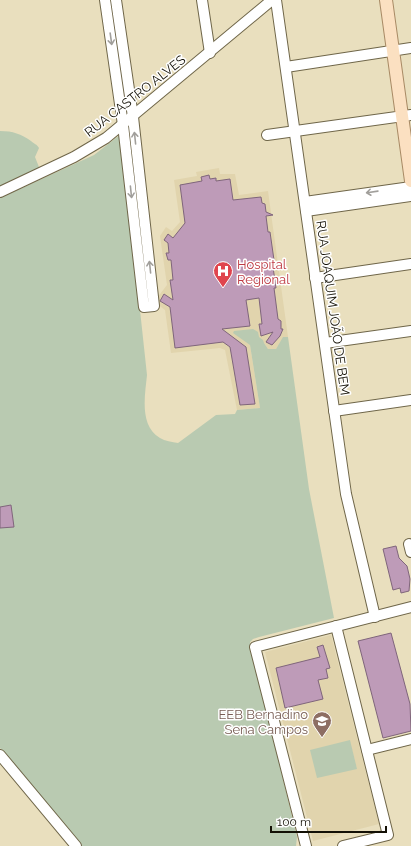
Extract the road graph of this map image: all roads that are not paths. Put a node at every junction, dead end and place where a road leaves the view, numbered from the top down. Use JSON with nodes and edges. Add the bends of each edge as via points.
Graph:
{"nodes":[{"id":1,"x":105,"y":0,"type":"edge"},
{"id":2,"x":116,"y":0,"type":"edge"},
{"id":3,"x":202,"y":0,"type":"edge"},
{"id":4,"x":272,"y":0,"type":"edge"},
{"id":5,"x":276,"y":0,"type":"edge"},
{"id":6,"x":386,"y":0,"type":"edge"},
{"id":7,"x":411,"y":48,"type":"edge"},
{"id":8,"x":392,"y":51,"type":"junction"},
{"id":9,"x":210,"y":53,"type":"junction"},
{"id":10,"x":286,"y":67,"type":"junction"},
{"id":11,"x":406,"y":115,"type":"edge"},
{"id":12,"x":133,"y":117,"type":"junction"},
{"id":13,"x":123,"y":125,"type":"junction"},
{"id":14,"x":295,"y":131,"type":"junction"},
{"id":15,"x":266,"y":135,"type":"dead end"},
{"id":16,"x":411,"y":181,"type":"edge"},
{"id":17,"x":411,"y":187,"type":"edge"},
{"id":18,"x":0,"y":192,"type":"edge"},
{"id":19,"x":411,"y":196,"type":"edge"},
{"id":20,"x":305,"y":207,"type":"junction"},
{"id":21,"x":411,"y":264,"type":"edge"},
{"id":22,"x":316,"y":278,"type":"junction"},
{"id":23,"x":411,"y":331,"type":"edge"},
{"id":24,"x":325,"y":343,"type":"junction"},
{"id":25,"x":411,"y":400,"type":"edge"},
{"id":26,"x":334,"y":412,"type":"junction"},
{"id":27,"x":411,"y":607,"type":"edge"},
{"id":28,"x":375,"y":616,"type":"junction"},
{"id":29,"x":336,"y":626,"type":"junction"},
{"id":30,"x":411,"y":739,"type":"edge"},
{"id":31,"x":367,"y":750,"type":"junction"},
{"id":32,"x":0,"y":755,"type":"edge"},
{"id":33,"x":76,"y":846,"type":"edge"},
{"id":34,"x":306,"y":846,"type":"edge"},
{"id":35,"x":343,"y":846,"type":"edge"}],
"edges":[{"from":1,"to":13,"type":"street","one_way":true},
{"from":2,"to":12,"type":"street"},
{"from":3,"to":9,"type":"street"},
{"from":4,"to":9,"type":"street","name":"RUA CASTRO ALVES"},
{"from":5,"to":10,"type":"street","name":"RUA JOAQUIM JOÃO DE BEM"},
{"from":6,"to":8,"type":"main road"},
{"from":7,"to":8,"type":"street"},
{"from":8,"to":10,"type":"street"},
{"from":8,"to":11,"type":"main road"},
{"from":9,"to":12,"type":"street","name":"RUA CASTRO ALVES"},
{"from":10,"to":14,"type":"street","name":"RUA JOAQUIM JOÃO DE BEM"},
{"from":11,"to":14,"type":"street"},
{"from":11,"to":16,"type":"main road"},
{"from":12,"to":13,"type":"street","name":"RUA CASTRO ALVES"},
{"from":13,"to":12,"type":"street","one_way":true,"via":[[144,307],[154,306]]},
{"from":13,"to":18,"type":"street","name":"RUA CASTRO ALVES","via":[[84,152]]},
{"from":14,"to":15,"type":"street"},
{"from":14,"to":20,"type":"street","name":"RUA JOAQUIM JOÃO DE BEM"},
{"from":17,"to":20,"type":"street","one_way":true},
{"from":19,"to":20,"type":"street"},
{"from":20,"to":22,"type":"street","name":"RUA JOAQUIM JOÃO DE BEM"},
{"from":21,"to":22,"type":"street"},
{"from":22,"to":24,"type":"street","name":"RUA JOAQUIM JOÃO DE BEM"},
{"from":23,"to":24,"type":"street"},
{"from":24,"to":26,"type":"street","name":"RUA JOAQUIM JOÃO DE BEM"},
{"from":25,"to":26,"type":"street"},
{"from":26,"to":28,"type":"street","name":"RUA JOAQUIM JOÃO DE BEM","via":[[350,512]]},
{"from":27,"to":28,"type":"street"},
{"from":28,"to":29,"type":"street"},
{"from":29,"to":31,"type":"street"},
{"from":29,"to":34,"type":"street","via":[[255,647]]},
{"from":30,"to":31,"type":"street"},
{"from":31,"to":35,"type":"street","via":[[388,835]]},
{"from":32,"to":33,"type":"street"}]}
